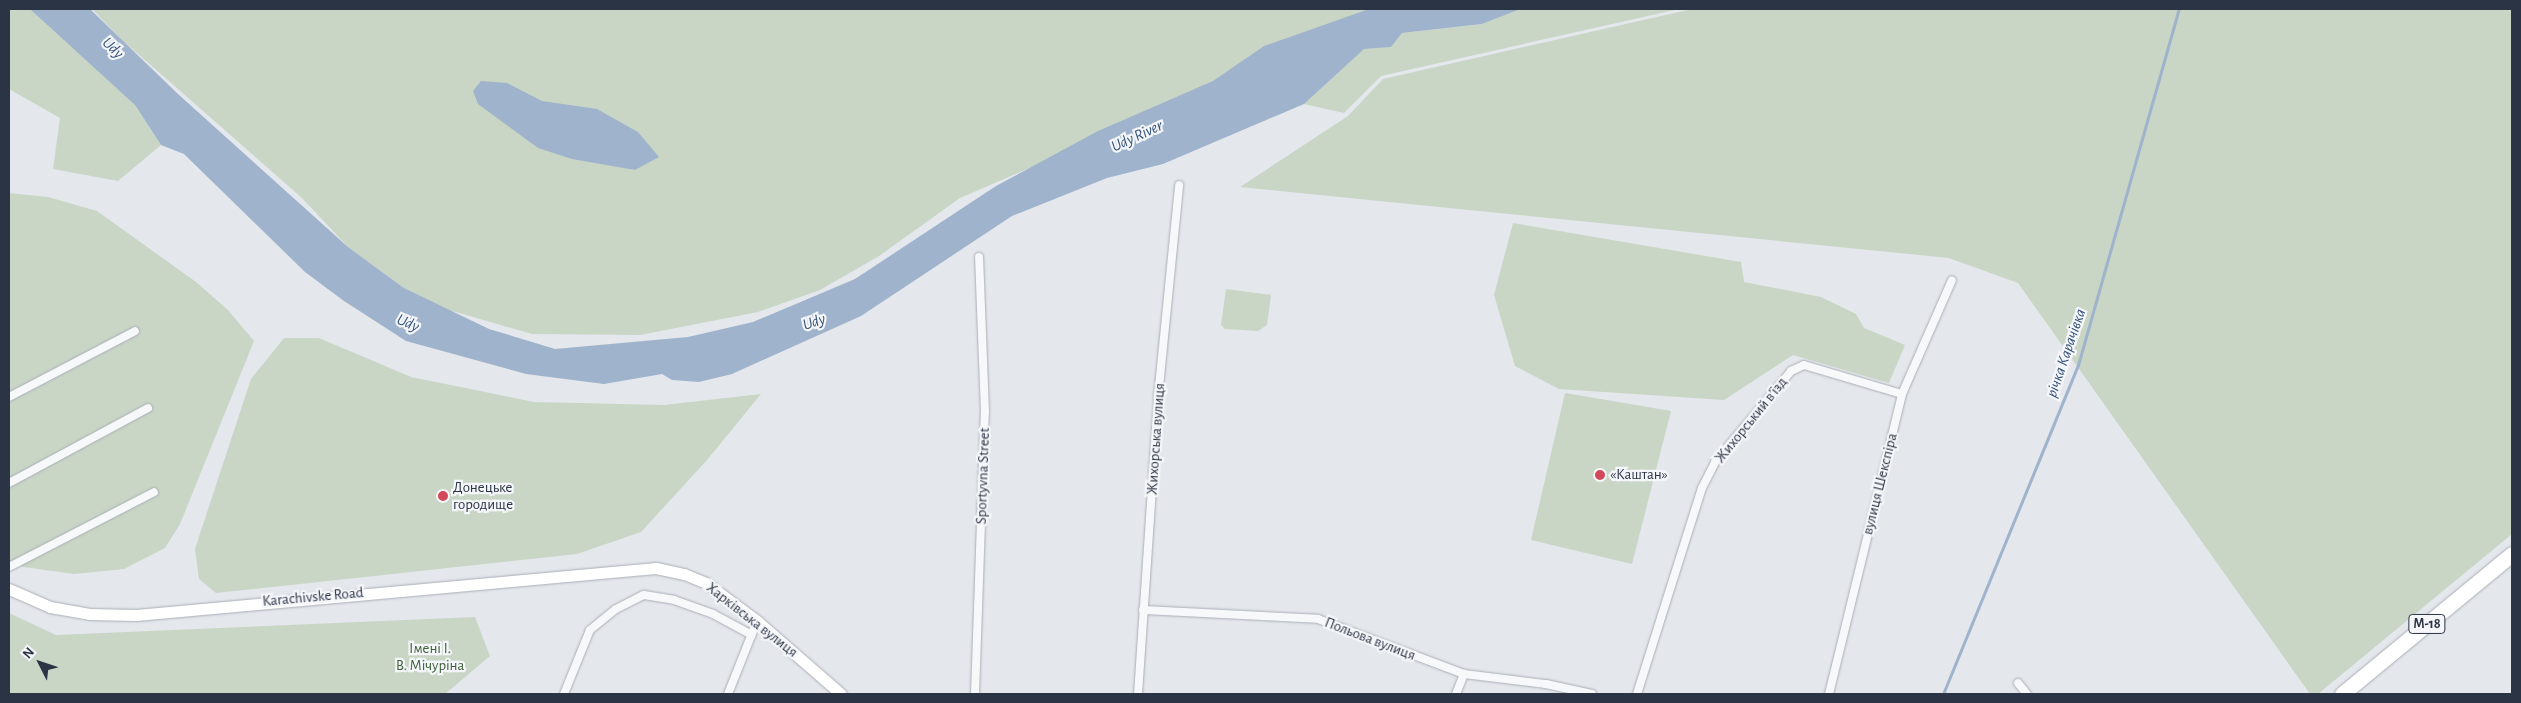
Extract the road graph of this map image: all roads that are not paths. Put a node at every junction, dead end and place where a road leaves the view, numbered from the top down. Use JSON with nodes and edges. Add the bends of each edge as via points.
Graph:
{"nodes":[{"id":1,"x":1179,"y":184,"type":"dead end"},
{"id":2,"x":979,"y":257,"type":"dead end"},
{"id":3,"x":1952,"y":280,"type":"dead end"},
{"id":4,"x":135,"y":331,"type":"dead end"},
{"id":5,"x":1902,"y":394,"type":"junction"},
{"id":6,"x":9,"y":397,"type":"edge"},
{"id":7,"x":148,"y":408,"type":"dead end"},
{"id":8,"x":9,"y":483,"type":"edge"},
{"id":9,"x":154,"y":492,"type":"dead end"},
{"id":10,"x":2512,"y":554,"type":"edge"},
{"id":11,"x":9,"y":567,"type":"edge"},
{"id":12,"x":622,"y":569,"type":"joint"},
{"id":13,"x":9,"y":589,"type":"edge"},
{"id":14,"x":1143,"y":610,"type":"junction"},
{"id":15,"x":757,"y":621,"type":"junction"},
{"id":16,"x":752,"y":635,"type":"junction"},
{"id":17,"x":1464,"y":674,"type":"junction"},
{"id":18,"x":2018,"y":683,"type":"dead end"},
{"id":19,"x":564,"y":694,"type":"edge"},
{"id":20,"x":728,"y":694,"type":"edge"},
{"id":21,"x":841,"y":694,"type":"edge"},
{"id":22,"x":975,"y":694,"type":"edge"},
{"id":23,"x":1138,"y":694,"type":"edge"},
{"id":24,"x":1456,"y":694,"type":"edge"},
{"id":25,"x":1592,"y":694,"type":"edge"},
{"id":26,"x":1637,"y":694,"type":"edge"},
{"id":27,"x":1829,"y":694,"type":"edge"},
{"id":28,"x":2027,"y":694,"type":"edge"},
{"id":29,"x":2342,"y":694,"type":"edge"}],
"edges":[{"from":1,"to":14,"type":"street","name":"Жихорська вулиця","via":[[1158,397]]},
{"from":2,"to":22,"type":"street","name":"Sportyvna Street","via":[[985,412]]},
{"from":3,"to":5,"type":"street","name":"вулиця Шекспіра"},
{"from":4,"to":6,"type":"street"},
{"from":5,"to":26,"type":"street","name":"Жихорський в’їзд","via":[[1804,365],[1791,371],[1715,462],[1702,488]]},
{"from":5,"to":27,"type":"street","name":"вулиця Шекспіра"},
{"from":7,"to":8,"type":"street"},
{"from":9,"to":11,"type":"street"},
{"from":10,"to":29,"type":"highway","number":"М-18"},
{"from":12,"to":13,"type":"main road","name":"Karachivske Road","via":[[136,615],[89,614],[50,606]]},
{"from":12,"to":15,"type":"main road","name":"Харківська вулиця","via":[[656,568],[695,578]]},
{"from":14,"to":17,"type":"street","name":"Польова вулиця","via":[[1318,619]]},
{"from":14,"to":23,"type":"street","name":"Жихорська вулиця"},
{"from":15,"to":16,"type":"street"},
{"from":15,"to":21,"type":"main road","name":"Харківська вулиця"},
{"from":16,"to":19,"type":"street","via":[[674,600],[644,595],[616,608],[590,630]]},
{"from":16,"to":20,"type":"street"},
{"from":17,"to":24,"type":"street"},
{"from":17,"to":25,"type":"street","name":"Польова вулиця","via":[[1546,684]]},
{"from":18,"to":28,"type":"street"}]}
